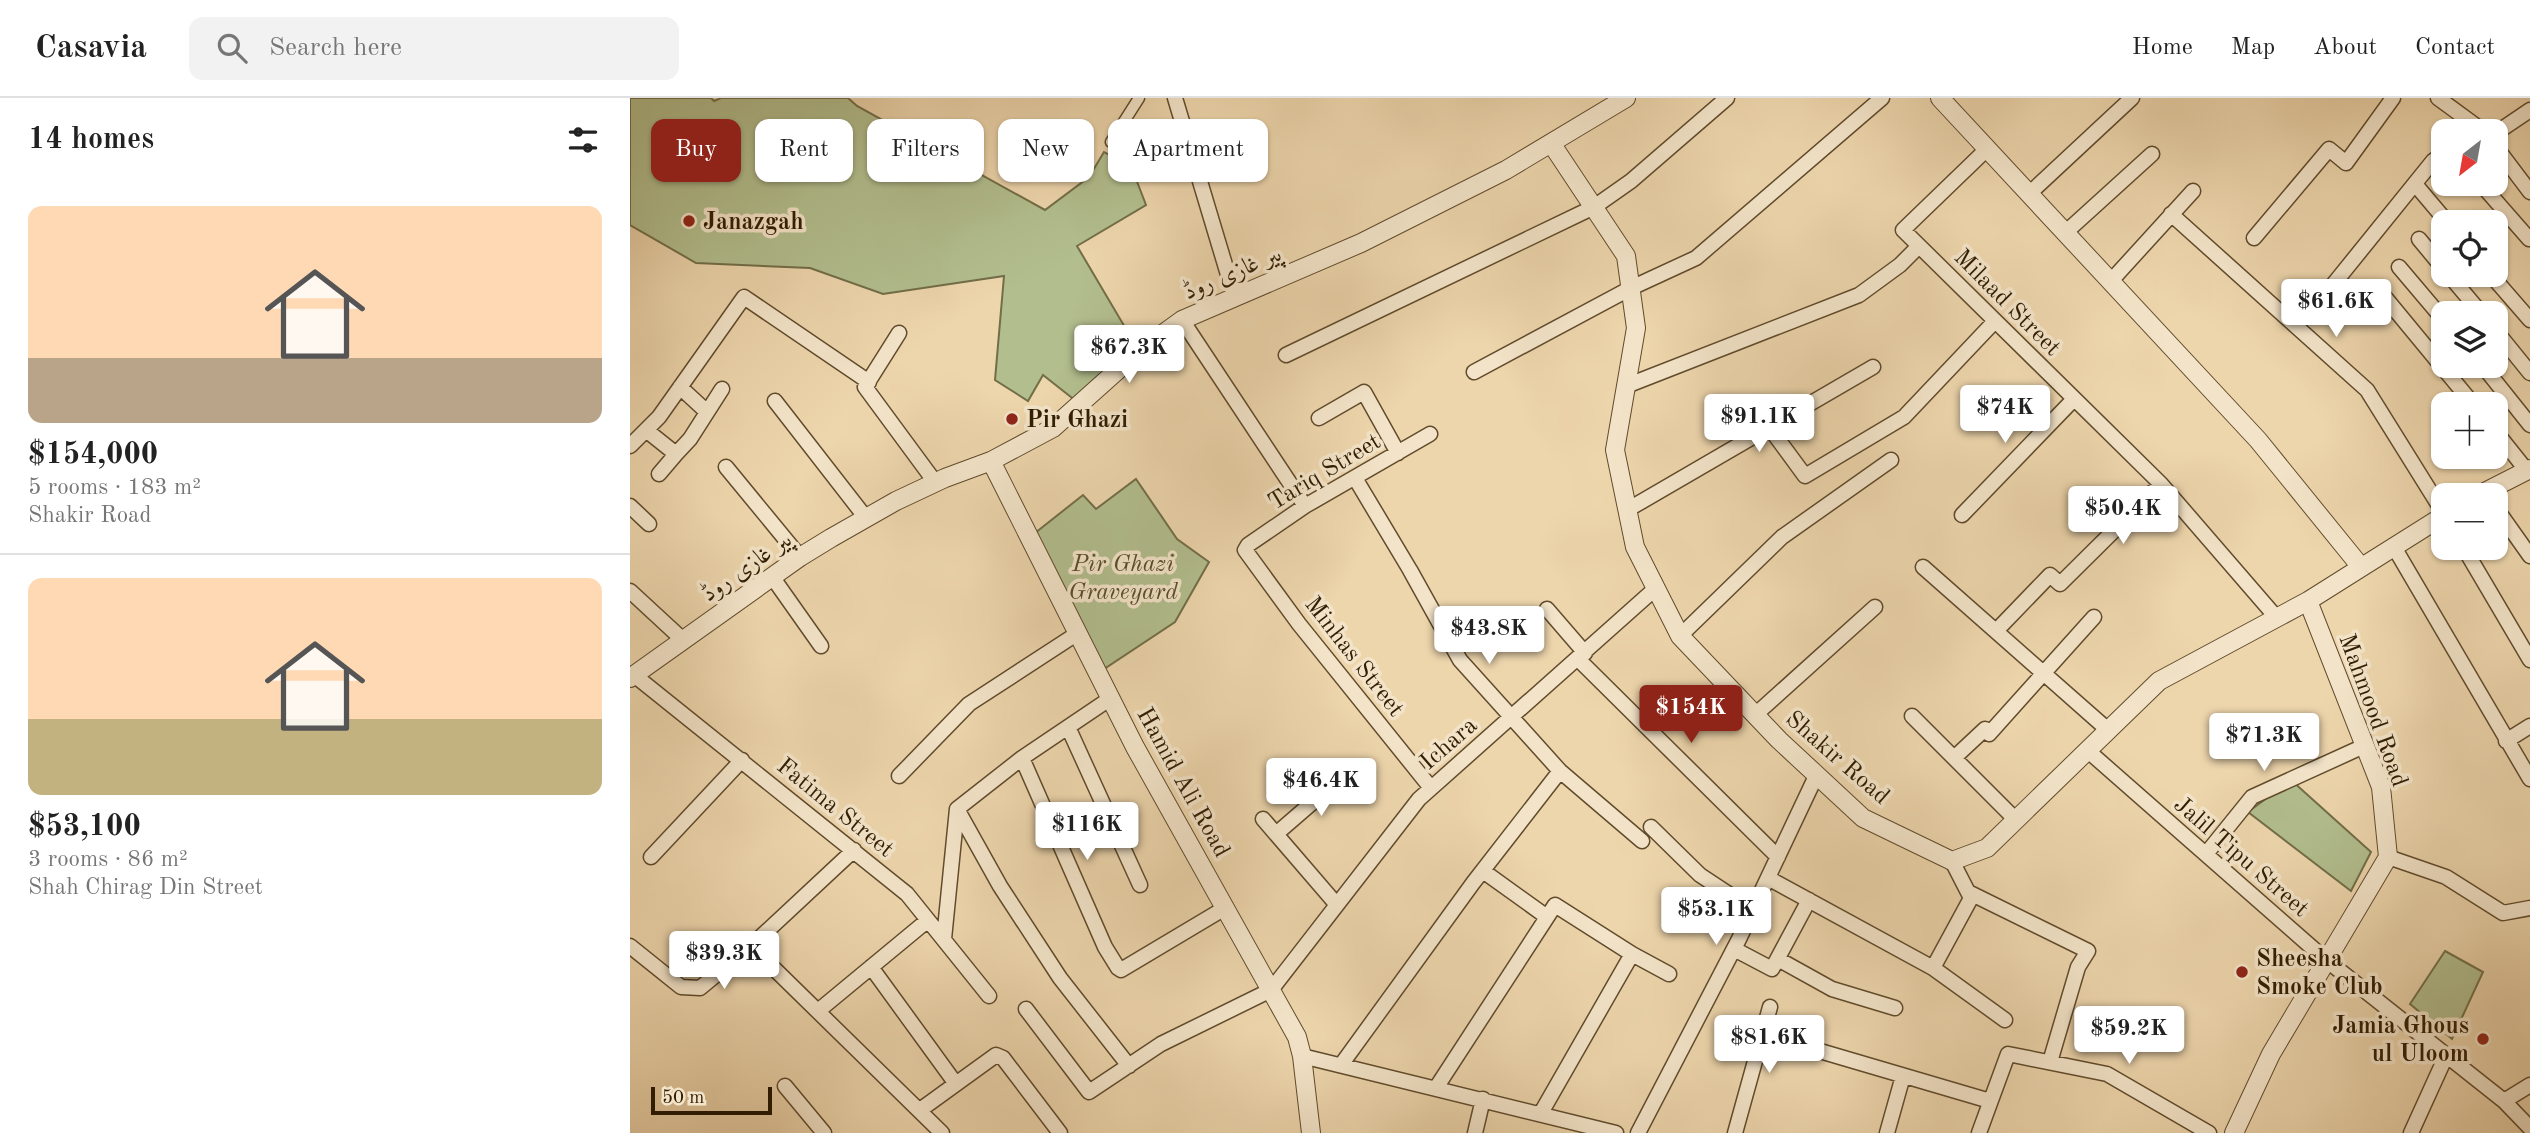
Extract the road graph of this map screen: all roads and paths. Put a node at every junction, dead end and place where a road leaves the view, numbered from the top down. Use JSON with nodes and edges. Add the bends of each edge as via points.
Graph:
{"nodes":[{"id":1,"x":1139,"y":98,"type":"edge"},
{"id":2,"x":1175,"y":98,"type":"edge"},
{"id":3,"x":1626,"y":98,"type":"edge"},
{"id":4,"x":1727,"y":98,"type":"edge"},
{"id":5,"x":1882,"y":98,"type":"edge"},
{"id":6,"x":2132,"y":98,"type":"edge"},
{"id":7,"x":2393,"y":98,"type":"edge"},
{"id":8,"x":2438,"y":98,"type":"edge"},
{"id":9,"x":1948,"y":100,"type":"edge"},
{"id":10,"x":2530,"y":110,"type":"edge"},
{"id":11,"x":1126,"y":119,"type":"edge"},
{"id":12,"x":2465,"y":119,"type":"edge"},
{"id":13,"x":2508,"y":125,"type":"edge"},
{"id":14,"x":1551,"y":143,"type":"junction"},
{"id":15,"x":1988,"y":148,"type":"junction"},
{"id":16,"x":2152,"y":154,"type":"dead end"},
{"id":17,"x":2431,"y":162,"type":"edge"},
{"id":18,"x":2508,"y":163,"type":"edge"},
{"id":19,"x":2415,"y":184,"type":"junction"},
{"id":20,"x":2529,"y":190,"type":"edge"},
{"id":21,"x":2193,"y":191,"type":"dead end"},
{"id":22,"x":2030,"y":193,"type":"junction"},
{"id":23,"x":2491,"y":196,"type":"edge"},
{"id":24,"x":1594,"y":207,"type":"junction"},
{"id":25,"x":2437,"y":210,"type":"edge"},
{"id":26,"x":2171,"y":214,"type":"junction"},
{"id":27,"x":2066,"y":232,"type":"junction"},
{"id":28,"x":2254,"y":237,"type":"dead end"},
{"id":29,"x":2419,"y":239,"type":"dead end"},
{"id":30,"x":2529,"y":239,"type":"edge"},
{"id":31,"x":1919,"y":246,"type":"junction"},
{"id":32,"x":2431,"y":254,"type":"edge"},
{"id":33,"x":2399,"y":267,"type":"dead end"},
{"id":34,"x":2110,"y":282,"type":"junction"},
{"id":35,"x":2459,"y":287,"type":"edge"},
{"id":36,"x":2501,"y":287,"type":"edge"},
{"id":37,"x":1631,"y":288,"type":"junction"},
{"id":38,"x":2378,"y":289,"type":"dead end"},
{"id":39,"x":2328,"y":291,"type":"dead end"},
{"id":40,"x":1235,"y":298,"type":"junction"},
{"id":41,"x":2471,"y":301,"type":"edge"},
{"id":42,"x":2431,"y":305,"type":"edge"},
{"id":43,"x":1182,"y":320,"type":"junction"},
{"id":44,"x":2530,"y":320,"type":"edge"},
{"id":45,"x":1995,"y":321,"type":"junction"},
{"id":46,"x":899,"y":333,"type":"dead end"},
{"id":47,"x":2508,"y":346,"type":"edge"},
{"id":48,"x":1286,"y":355,"type":"dead end"},
{"id":49,"x":1873,"y":367,"type":"dead end"},
{"id":50,"x":1474,"y":372,"type":"dead end"},
{"id":51,"x":2530,"y":373,"type":"edge"},
{"id":52,"x":2493,"y":378,"type":"edge"},
{"id":53,"x":869,"y":382,"type":"junction"},
{"id":54,"x":1626,"y":386,"type":"junction"},
{"id":55,"x":680,"y":387,"type":"junction"},
{"id":56,"x":722,"y":389,"type":"dead end"},
{"id":57,"x":2463,"y":392,"type":"edge"},
{"id":58,"x":2074,"y":399,"type":"junction"},
{"id":59,"x":775,"y":401,"type":"dead end"},
{"id":60,"x":708,"y":412,"type":"junction"},
{"id":61,"x":1319,"y":418,"type":"dead end"},
{"id":62,"x":2530,"y":425,"type":"edge"},
{"id":63,"x":1769,"y":427,"type":"junction"},
{"id":64,"x":646,"y":430,"type":"junction"},
{"id":65,"x":1430,"y":434,"type":"dead end"},
{"id":66,"x":630,"y":446,"type":"edge"},
{"id":67,"x":2508,"y":446,"type":"edge"},
{"id":68,"x":1398,"y":453,"type":"junction"},
{"id":69,"x":676,"y":454,"type":"junction"},
{"id":70,"x":1891,"y":460,"type":"dead end"},
{"id":71,"x":991,"y":461,"type":"junction"},
{"id":72,"x":726,"y":467,"type":"dead end"},
{"id":73,"x":2528,"y":470,"type":"edge"},
{"id":74,"x":659,"y":474,"type":"dead end"},
{"id":75,"x":1355,"y":478,"type":"junction"},
{"id":76,"x":935,"y":482,"type":"junction"},
{"id":77,"x":2504,"y":483,"type":"edge"},
{"id":78,"x":2161,"y":484,"type":"junction"},
{"id":79,"x":2431,"y":494,"type":"edge"},
{"id":80,"x":630,"y":506,"type":"edge"},
{"id":81,"x":1305,"y":506,"type":"junction"},
{"id":82,"x":1627,"y":510,"type":"junction"},
{"id":83,"x":1962,"y":515,"type":"dead end"},
{"id":84,"x":866,"y":518,"type":"junction"},
{"id":85,"x":2431,"y":522,"type":"edge"},
{"id":86,"x":649,"y":524,"type":"dead end"},
{"id":87,"x":2508,"y":525,"type":"edge"},
{"id":88,"x":2394,"y":547,"type":"junction"},
{"id":89,"x":1245,"y":550,"type":"joint"},
{"id":90,"x":2530,"y":556,"type":"edge"},
{"id":91,"x":800,"y":557,"type":"junction"},
{"id":92,"x":2471,"y":560,"type":"edge"},
{"id":93,"x":1923,"y":567,"type":"dead end"},
{"id":94,"x":2361,"y":567,"type":"junction"},
{"id":95,"x":773,"y":578,"type":"junction"},
{"id":96,"x":1656,"y":588,"type":"junction"},
{"id":97,"x":630,"y":591,"type":"edge"},
{"id":98,"x":2308,"y":601,"type":"junction"},
{"id":99,"x":1875,"y":607,"type":"dead end"},
{"id":100,"x":1547,"y":609,"type":"dead end"},
{"id":101,"x":2094,"y":617,"type":"dead end"},
{"id":102,"x":2276,"y":617,"type":"junction"},
{"id":103,"x":1996,"y":631,"type":"junction"},
{"id":104,"x":1079,"y":633,"type":"junction"},
{"id":105,"x":1680,"y":636,"type":"junction"},
{"id":106,"x":682,"y":639,"type":"junction"},
{"id":107,"x":821,"y":646,"type":"dead end"},
{"id":108,"x":1582,"y":656,"type":"junction"},
{"id":109,"x":2530,"y":660,"type":"edge"},
{"id":110,"x":2043,"y":673,"type":"junction"},
{"id":111,"x":632,"y":676,"type":"edge"},
{"id":112,"x":1111,"y":698,"type":"junction"},
{"id":113,"x":1755,"y":715,"type":"junction"},
{"id":114,"x":1912,"y":716,"type":"dead end"},
{"id":115,"x":1512,"y":718,"type":"junction"},
{"id":116,"x":2530,"y":726,"type":"edge"},
{"id":117,"x":1068,"y":727,"type":"junction"},
{"id":118,"x":2108,"y":730,"type":"junction"},
{"id":119,"x":2506,"y":741,"type":"junction"},
{"id":120,"x":2364,"y":746,"type":"junction"},
{"id":121,"x":2087,"y":750,"type":"junction"},
{"id":122,"x":1021,"y":758,"type":"junction"},
{"id":123,"x":1954,"y":758,"type":"junction"},
{"id":124,"x":742,"y":760,"type":"junction"},
{"id":125,"x":1560,"y":771,"type":"junction"},
{"id":126,"x":899,"y":776,"type":"dead end"},
{"id":127,"x":1343,"y":776,"type":"dead end"},
{"id":128,"x":1816,"y":776,"type":"junction"},
{"id":129,"x":2530,"y":779,"type":"edge"},
{"id":130,"x":1431,"y":788,"type":"junction"},
{"id":131,"x":957,"y":809,"type":"junction"},
{"id":132,"x":1263,"y":819,"type":"dead end"},
{"id":133,"x":2016,"y":820,"type":"junction"},
{"id":134,"x":1651,"y":827,"type":"dead end"},
{"id":135,"x":1276,"y":834,"type":"junction"},
{"id":136,"x":1642,"y":841,"type":"dead end"},
{"id":137,"x":854,"y":850,"type":"junction"},
{"id":138,"x":2206,"y":854,"type":"junction"},
{"id":139,"x":651,"y":856,"type":"dead end"},
{"id":140,"x":1778,"y":857,"type":"junction"},
{"id":141,"x":2388,"y":857,"type":"junction"},
{"id":142,"x":1952,"y":861,"type":"junction"},
{"id":143,"x":1483,"y":871,"type":"junction"},
{"id":144,"x":1768,"y":878,"type":"junction"},
{"id":145,"x":1140,"y":885,"type":"dead end"},
{"id":146,"x":1968,"y":892,"type":"junction"},
{"id":147,"x":1809,"y":900,"type":"junction"},
{"id":148,"x":1337,"y":905,"type":"junction"},
{"id":149,"x":1225,"y":908,"type":"junction"},
{"id":150,"x":2530,"y":908,"type":"edge"},
{"id":151,"x":1753,"y":910,"type":"junction"},
{"id":152,"x":1547,"y":917,"type":"junction"},
{"id":153,"x":928,"y":920,"type":"junction"},
{"id":154,"x":944,"y":939,"type":"junction"},
{"id":155,"x":751,"y":946,"type":"junction"},
{"id":156,"x":1734,"y":949,"type":"junction"},
{"id":157,"x":635,"y":950,"type":"edge"},
{"id":158,"x":1632,"y":954,"type":"junction"},
{"id":159,"x":1778,"y":959,"type":"junction"},
{"id":160,"x":2325,"y":959,"type":"junction"},
{"id":161,"x":630,"y":965,"type":"edge"},
{"id":162,"x":871,"y":967,"type":"junction"},
{"id":163,"x":1933,"y":968,"type":"junction"},
{"id":164,"x":1669,"y":974,"type":"dead end"},
{"id":165,"x":1271,"y":990,"type":"junction"},
{"id":166,"x":989,"y":996,"type":"dead end"},
{"id":167,"x":1770,"y":1007,"type":"dead end"},
{"id":168,"x":1895,"y":1008,"type":"dead end"},
{"id":169,"x":1026,"y":1009,"type":"dead end"},
{"id":170,"x":818,"y":1011,"type":"junction"},
{"id":171,"x":2005,"y":1020,"type":"dead end"},
{"id":172,"x":1796,"y":1044,"type":"dead end"},
{"id":173,"x":1302,"y":1056,"type":"junction"},
{"id":174,"x":2446,"y":1056,"type":"junction"},
{"id":175,"x":2050,"y":1062,"type":"junction"},
{"id":176,"x":1341,"y":1065,"type":"junction"},
{"id":177,"x":1129,"y":1066,"type":"junction"},
{"id":178,"x":1903,"y":1076,"type":"junction"},
{"id":179,"x":956,"y":1084,"type":"junction"},
{"id":180,"x":2530,"y":1085,"type":"edge"},
{"id":181,"x":786,"y":1086,"type":"dead end"},
{"id":182,"x":1436,"y":1088,"type":"junction"},
{"id":183,"x":1483,"y":1099,"type":"junction"},
{"id":184,"x":1990,"y":1101,"type":"junction"},
{"id":185,"x":2504,"y":1101,"type":"junction"},
{"id":186,"x":920,"y":1110,"type":"junction"},
{"id":187,"x":1541,"y":1114,"type":"junction"},
{"id":188,"x":1579,"y":1128,"type":"edge"},
{"id":189,"x":2530,"y":1128,"type":"edge"},
{"id":190,"x":939,"y":1130,"type":"edge"},
{"id":191,"x":824,"y":1133,"type":"edge"},
{"id":192,"x":1060,"y":1133,"type":"edge"},
{"id":193,"x":1311,"y":1133,"type":"edge"},
{"id":194,"x":1475,"y":1133,"type":"edge"},
{"id":195,"x":1616,"y":1133,"type":"edge"},
{"id":196,"x":1637,"y":1133,"type":"edge"},
{"id":197,"x":1735,"y":1133,"type":"edge"},
{"id":198,"x":1887,"y":1133,"type":"edge"},
{"id":199,"x":1979,"y":1133,"type":"edge"},
{"id":200,"x":2209,"y":1133,"type":"edge"},
{"id":201,"x":2234,"y":1133,"type":"edge"},
{"id":202,"x":2411,"y":1133,"type":"edge"}],
"edges":[{"from":1,"to":11,"type":"street"},
{"from":2,"to":40,"type":"street"},
{"from":3,"to":14,"type":"street","name":"پیر غازی روڈ"},
{"from":4,"to":24,"type":"street"},
{"from":5,"to":37,"type":"street","via":[[1696,258]]},
{"from":6,"to":22,"type":"street"},
{"from":7,"to":28,"type":"street","via":[[2346,163],[2329,149]]},
{"from":8,"to":12,"type":"street"},
{"from":9,"to":15,"type":"street"},
{"from":10,"to":13,"type":"street"},
{"from":14,"to":24,"type":"street","name":"Shakir Road"},
{"from":14,"to":40,"type":"street","name":"پیر غازی روڈ","via":[[1361,243]]},
{"from":15,"to":22,"type":"street"},
{"from":15,"to":31,"type":"street","name":"Milaad Street","via":[[1903,230]]},
{"from":16,"to":27,"type":"street"},
{"from":17,"to":19,"type":"street"},
{"from":18,"to":20,"type":"street"},
{"from":19,"to":25,"type":"street"},
{"from":19,"to":39,"type":"street"},
{"from":21,"to":26,"type":"street"},
{"from":22,"to":27,"type":"street"},
{"from":23,"to":30,"type":"street"},
{"from":24,"to":37,"type":"street","name":"Shakir Road","via":[[1626,256]]},
{"from":24,"to":48,"type":"street"},
{"from":26,"to":34,"type":"street"},
{"from":26,"to":79,"type":"street","via":[[2367,390]]},
{"from":27,"to":34,"type":"street"},
{"from":29,"to":32,"type":"street"},
{"from":31,"to":45,"type":"street","name":"Milaad Street"},
{"from":31,"to":54,"type":"street","via":[[1859,295]]},
{"from":33,"to":42,"type":"street"},
{"from":34,"to":94,"type":"street","via":[[2258,440]]},
{"from":35,"to":41,"type":"street"},
{"from":36,"to":44,"type":"street"},
{"from":37,"to":50,"type":"street"},
{"from":37,"to":54,"type":"street","name":"Shakir Road","via":[[1636,328]]},
{"from":38,"to":57,"type":"street"},
{"from":40,"to":43,"type":"street","name":"پیر غازی روڈ"},
{"from":43,"to":71,"type":"street","name":"پیر غازی روڈ","via":[[1139,351],[1053,428]]},
{"from":43,"to":81,"type":"street"},
{"from":45,"to":58,"type":"street","name":"Milaad Street"},
{"from":45,"to":63,"type":"street","via":[[1904,417],[1805,476]]},
{"from":46,"to":53,"type":"street"},
{"from":47,"to":51,"type":"street"},
{"from":49,"to":63,"type":"street"},
{"from":52,"to":62,"type":"street"},
{"from":53,"to":55,"type":"street","via":[[744,297]]},
{"from":53,"to":76,"type":"street","via":[[865,387]]},
{"from":54,"to":82,"type":"street","name":"Shakir Road","via":[[1615,450]]},
{"from":55,"to":60,"type":"street"},
{"from":55,"to":64,"type":"street"},
{"from":56,"to":60,"type":"street"},
{"from":58,"to":78,"type":"street","name":"Milaad Street"},
{"from":58,"to":83,"type":"street"},
{"from":59,"to":84,"type":"street"},
{"from":60,"to":69,"type":"street"},
{"from":61,"to":68,"type":"street","via":[[1364,392]]},
{"from":63,"to":82,"type":"street"},
{"from":64,"to":66,"type":"street"},
{"from":64,"to":69,"type":"street"},
{"from":65,"to":68,"type":"street","name":"Tariq Street"},
{"from":67,"to":73,"type":"street"},
{"from":68,"to":75,"type":"street","name":"Tariq Street"},
{"from":69,"to":74,"type":"street"},
{"from":70,"to":105,"type":"street","via":[[1782,537]]},
{"from":71,"to":76,"type":"street","name":"پیر غازی روڈ"},
{"from":71,"to":104,"type":"street","name":"Hamid Ali Road"},
{"from":72,"to":91,"type":"street"},
{"from":73,"to":77,"type":"street"},
{"from":75,"to":81,"type":"street","name":"Tariq Street"},
{"from":75,"to":115,"type":"street","via":[[1460,660]]},
{"from":76,"to":84,"type":"street","name":"پیر غازی روڈ"},
{"from":78,"to":102,"type":"street","name":"Milaad Street"},
{"from":78,"to":103,"type":"street","via":[[2060,584],[2050,575]]},
{"from":80,"to":86,"type":"street"},
{"from":81,"to":89,"type":"street","name":"Tariq Street"},
{"from":82,"to":96,"type":"street","name":"Shakir Road","via":[[1635,547]]},
{"from":84,"to":91,"type":"street","name":"پیر غازی روڈ"},
{"from":85,"to":88,"type":"street"},
{"from":87,"to":90,"type":"street"},
{"from":88,"to":94,"type":"street"},
{"from":88,"to":119,"type":"street"},
{"from":89,"to":130,"type":"street","name":"Minhas Street"},
{"from":91,"to":95,"type":"street","name":"پیر غازی روڈ"},
{"from":92,"to":109,"type":"street"},
{"from":93,"to":103,"type":"street"},
{"from":94,"to":98,"type":"street"},
{"from":95,"to":106,"type":"street","name":"پیر غازی روڈ"},
{"from":95,"to":107,"type":"street"},
{"from":96,"to":105,"type":"street","name":"Shakir Road"},
{"from":96,"to":108,"type":"street","name":"Ichara"},
{"from":97,"to":106,"type":"street"},
{"from":98,"to":102,"type":"street"},
{"from":98,"to":120,"type":"street","name":"Mahmood Road"},
{"from":99,"to":113,"type":"street"},
{"from":100,"to":108,"type":"street"},
{"from":101,"to":110,"type":"street"},
{"from":102,"to":118,"type":"street","via":[[2159,681]]},
{"from":103,"to":110,"type":"street"},
{"from":104,"to":112,"type":"street","name":"Hamid Ali Road"},
{"from":104,"to":126,"type":"street","via":[[969,704]]},
{"from":105,"to":113,"type":"street","name":"Shakir Road"},
{"from":106,"to":111,"type":"street","name":"پیر غازی روڈ"},
{"from":108,"to":115,"type":"street","name":"Ichara"},
{"from":108,"to":140,"type":"street"},
{"from":110,"to":118,"type":"street"},
{"from":110,"to":123,"type":"street","via":[[1989,734],[1985,729]]},
{"from":111,"to":124,"type":"street","name":"Fatima Street"},
{"from":112,"to":117,"type":"street"},
{"from":112,"to":149,"type":"street","name":"Hamid Ali Road"},
{"from":113,"to":128,"type":"street","name":"Shakir Road"},
{"from":114,"to":123,"type":"street"},
{"from":115,"to":125,"type":"street"},
{"from":115,"to":130,"type":"street","name":"Ichara"},
{"from":116,"to":119,"type":"street"},
{"from":117,"to":122,"type":"street"},
{"from":117,"to":145,"type":"street"},
{"from":118,"to":121,"type":"street"},
{"from":119,"to":129,"type":"street"},
{"from":120,"to":138,"type":"street","via":[[2252,797]]},
{"from":120,"to":141,"type":"street","name":"Mahmood Road","via":[[2381,788]]},
{"from":121,"to":133,"type":"street"},
{"from":121,"to":138,"type":"street","name":"Jalil Tipu Street"},
{"from":122,"to":131,"type":"street"},
{"from":122,"to":149,"type":"street","via":[[1119,970]]},
{"from":123,"to":133,"type":"street"},
{"from":124,"to":137,"type":"street","name":"Fatima Street"},
{"from":124,"to":139,"type":"street"},
{"from":125,"to":136,"type":"street"},
{"from":125,"to":143,"type":"street"},
{"from":127,"to":135,"type":"street"},
{"from":128,"to":140,"type":"street"},
{"from":128,"to":142,"type":"street","name":"Shakir Road","via":[[1863,818]]},
{"from":130,"to":148,"type":"street","name":"Ichara"},
{"from":131,"to":154,"type":"street"},
{"from":131,"to":177,"type":"street","via":[[1000,887],[1060,978]]},
{"from":132,"to":135,"type":"street"},
{"from":133,"to":142,"type":"street","via":[[1987,848]]},
{"from":134,"to":151,"type":"street","via":[[1700,875]]},
{"from":135,"to":148,"type":"street"},
{"from":137,"to":153,"type":"street","name":"Fatima Street","via":[[907,894]]},
{"from":137,"to":155,"type":"street"},
{"from":138,"to":160,"type":"street","name":"Jalil Tipu Street"},
{"from":140,"to":144,"type":"street"},
{"from":141,"to":150,"type":"street","via":[[2446,877],[2503,913]]},
{"from":141,"to":160,"type":"street"},
{"from":142,"to":146,"type":"street"},
{"from":143,"to":152,"type":"street"},
{"from":143,"to":176,"type":"street"},
{"from":144,"to":147,"type":"street"},
{"from":144,"to":151,"type":"street"},
{"from":146,"to":163,"type":"street","via":[[1971,898]]},
{"from":146,"to":175,"type":"street","via":[[2088,951],[2078,967]]},
{"from":147,"to":159,"type":"street"},
{"from":147,"to":163,"type":"street"},
{"from":148,"to":165,"type":"street","name":"Ichara"},
{"from":149,"to":165,"type":"street","name":"Hamid Ali Road"},
{"from":151,"to":156,"type":"street"},
{"from":152,"to":158,"type":"street","via":[[1555,905]]},
{"from":152,"to":182,"type":"street"},
{"from":153,"to":154,"type":"street","name":"Fatima Street"},
{"from":153,"to":162,"type":"street"},
{"from":154,"to":166,"type":"street","name":"Fatima Street"},
{"from":155,"to":157,"type":"street","via":[[700,988],[681,987]]},
{"from":155,"to":170,"type":"street"},
{"from":156,"to":159,"type":"street","via":[[1772,969]]},
{"from":156,"to":196,"type":"street"},
{"from":157,"to":161,"type":"street"},
{"from":158,"to":164,"type":"street"},
{"from":158,"to":187,"type":"street"},
{"from":159,"to":168,"type":"street","via":[[1832,989]]},
{"from":160,"to":174,"type":"street","name":"Jalil Tipu Street"},
{"from":160,"to":201,"type":"street","via":[[2271,1054]]},
{"from":162,"to":170,"type":"street"},
{"from":162,"to":179,"type":"street"},
{"from":163,"to":171,"type":"street"},
{"from":165,"to":173,"type":"street","name":"Hamid Ali Road","via":[[1297,1037]]},
{"from":165,"to":177,"type":"street","via":[[1161,1044]]},
{"from":167,"to":197,"type":"street"},
{"from":169,"to":177,"type":"street","via":[[1089,1092]]},
{"from":170,"to":186,"type":"street"},
{"from":172,"to":178,"type":"street"},
{"from":173,"to":176,"type":"street"},
{"from":173,"to":193,"type":"street","name":"Hamid Ali Road"},
{"from":174,"to":185,"type":"street","name":"Jalil Tipu Street"},
{"from":174,"to":202,"type":"street"},
{"from":175,"to":184,"type":"street","via":[[2008,1054]]},
{"from":175,"to":200,"type":"street","via":[[2106,1074]]},
{"from":176,"to":182,"type":"street"},
{"from":178,"to":184,"type":"street"},
{"from":178,"to":198,"type":"street"},
{"from":179,"to":186,"type":"street"},
{"from":179,"to":192,"type":"street","via":[[990,1058],[1003,1058]]},
{"from":180,"to":185,"type":"street"},
{"from":181,"to":191,"type":"street"},
{"from":182,"to":183,"type":"street"},
{"from":183,"to":187,"type":"street"},
{"from":183,"to":194,"type":"street"},
{"from":184,"to":199,"type":"street"},
{"from":185,"to":189,"type":"street","name":"Jalil Tipu Street"},
{"from":186,"to":190,"type":"street"},
{"from":187,"to":188,"type":"street"},
{"from":188,"to":195,"type":"street"}]}
